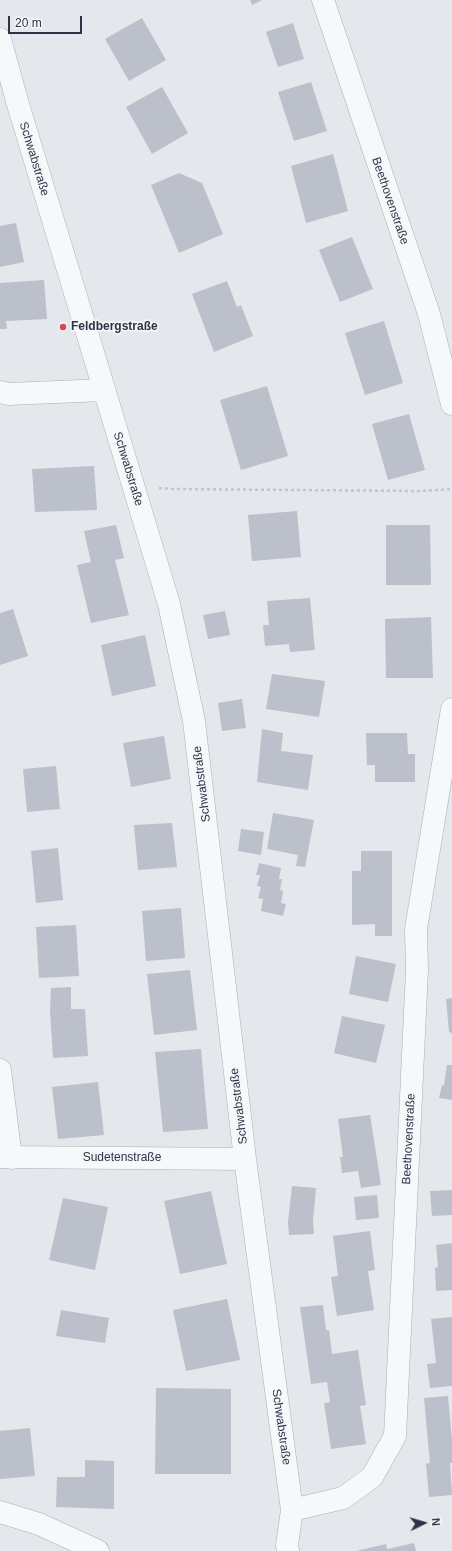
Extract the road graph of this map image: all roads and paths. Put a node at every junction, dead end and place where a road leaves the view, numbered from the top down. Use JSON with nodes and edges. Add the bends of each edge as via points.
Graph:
{"nodes":[{"id":1,"x":322,"y":0,"type":"edge"},
{"id":2,"x":0,"y":39,"type":"edge"},
{"id":3,"x":8,"y":104,"type":"edge"},
{"id":4,"x":104,"y":390,"type":"junction"},
{"id":5,"x":0,"y":392,"type":"edge"},
{"id":6,"x":452,"y":404,"type":"edge"},
{"id":7,"x":134,"y":488,"type":"junction"},
{"id":8,"x":452,"y":489,"type":"edge"},
{"id":9,"x":452,"y":709,"type":"edge"},
{"id":10,"x":0,"y":1070,"type":"edge"},
{"id":11,"x":5,"y":1158,"type":"edge"},
{"id":12,"x":245,"y":1159,"type":"junction"},
{"id":13,"x":292,"y":1510,"type":"junction"},
{"id":14,"x":0,"y":1512,"type":"edge"},
{"id":15,"x":285,"y":1549,"type":"edge"},
{"id":16,"x":98,"y":1551,"type":"edge"}],
"edges":[{"from":1,"to":6,"type":"street","name":"Beethovenstraße","via":[[429,314]]},
{"from":2,"to":3,"type":"street","name":"Schwabstraße"},
{"from":3,"to":4,"type":"street","name":"Schwabstraße"},
{"from":4,"to":5,"type":"street","via":[[9,394]]},
{"from":4,"to":7,"type":"street","name":"Schwabstraße"},
{"from":7,"to":8,"type":"path","via":[[412,491]]},
{"from":7,"to":12,"type":"street","name":"Schwabstraße","via":[[169,604],[194,721]]},
{"from":9,"to":13,"type":"street","name":"Beethovenstraße","via":[[416,929],[417,970],[395,1436],[372,1477],[343,1498]]},
{"from":10,"to":11,"type":"street"},
{"from":11,"to":12,"type":"street","name":"Sudetenstraße"},
{"from":12,"to":13,"type":"street","name":"Schwabstraße"},
{"from":13,"to":15,"type":"street","name":"Schwabstraße"},
{"from":14,"to":16,"type":"street","via":[[39,1524]]}]}
